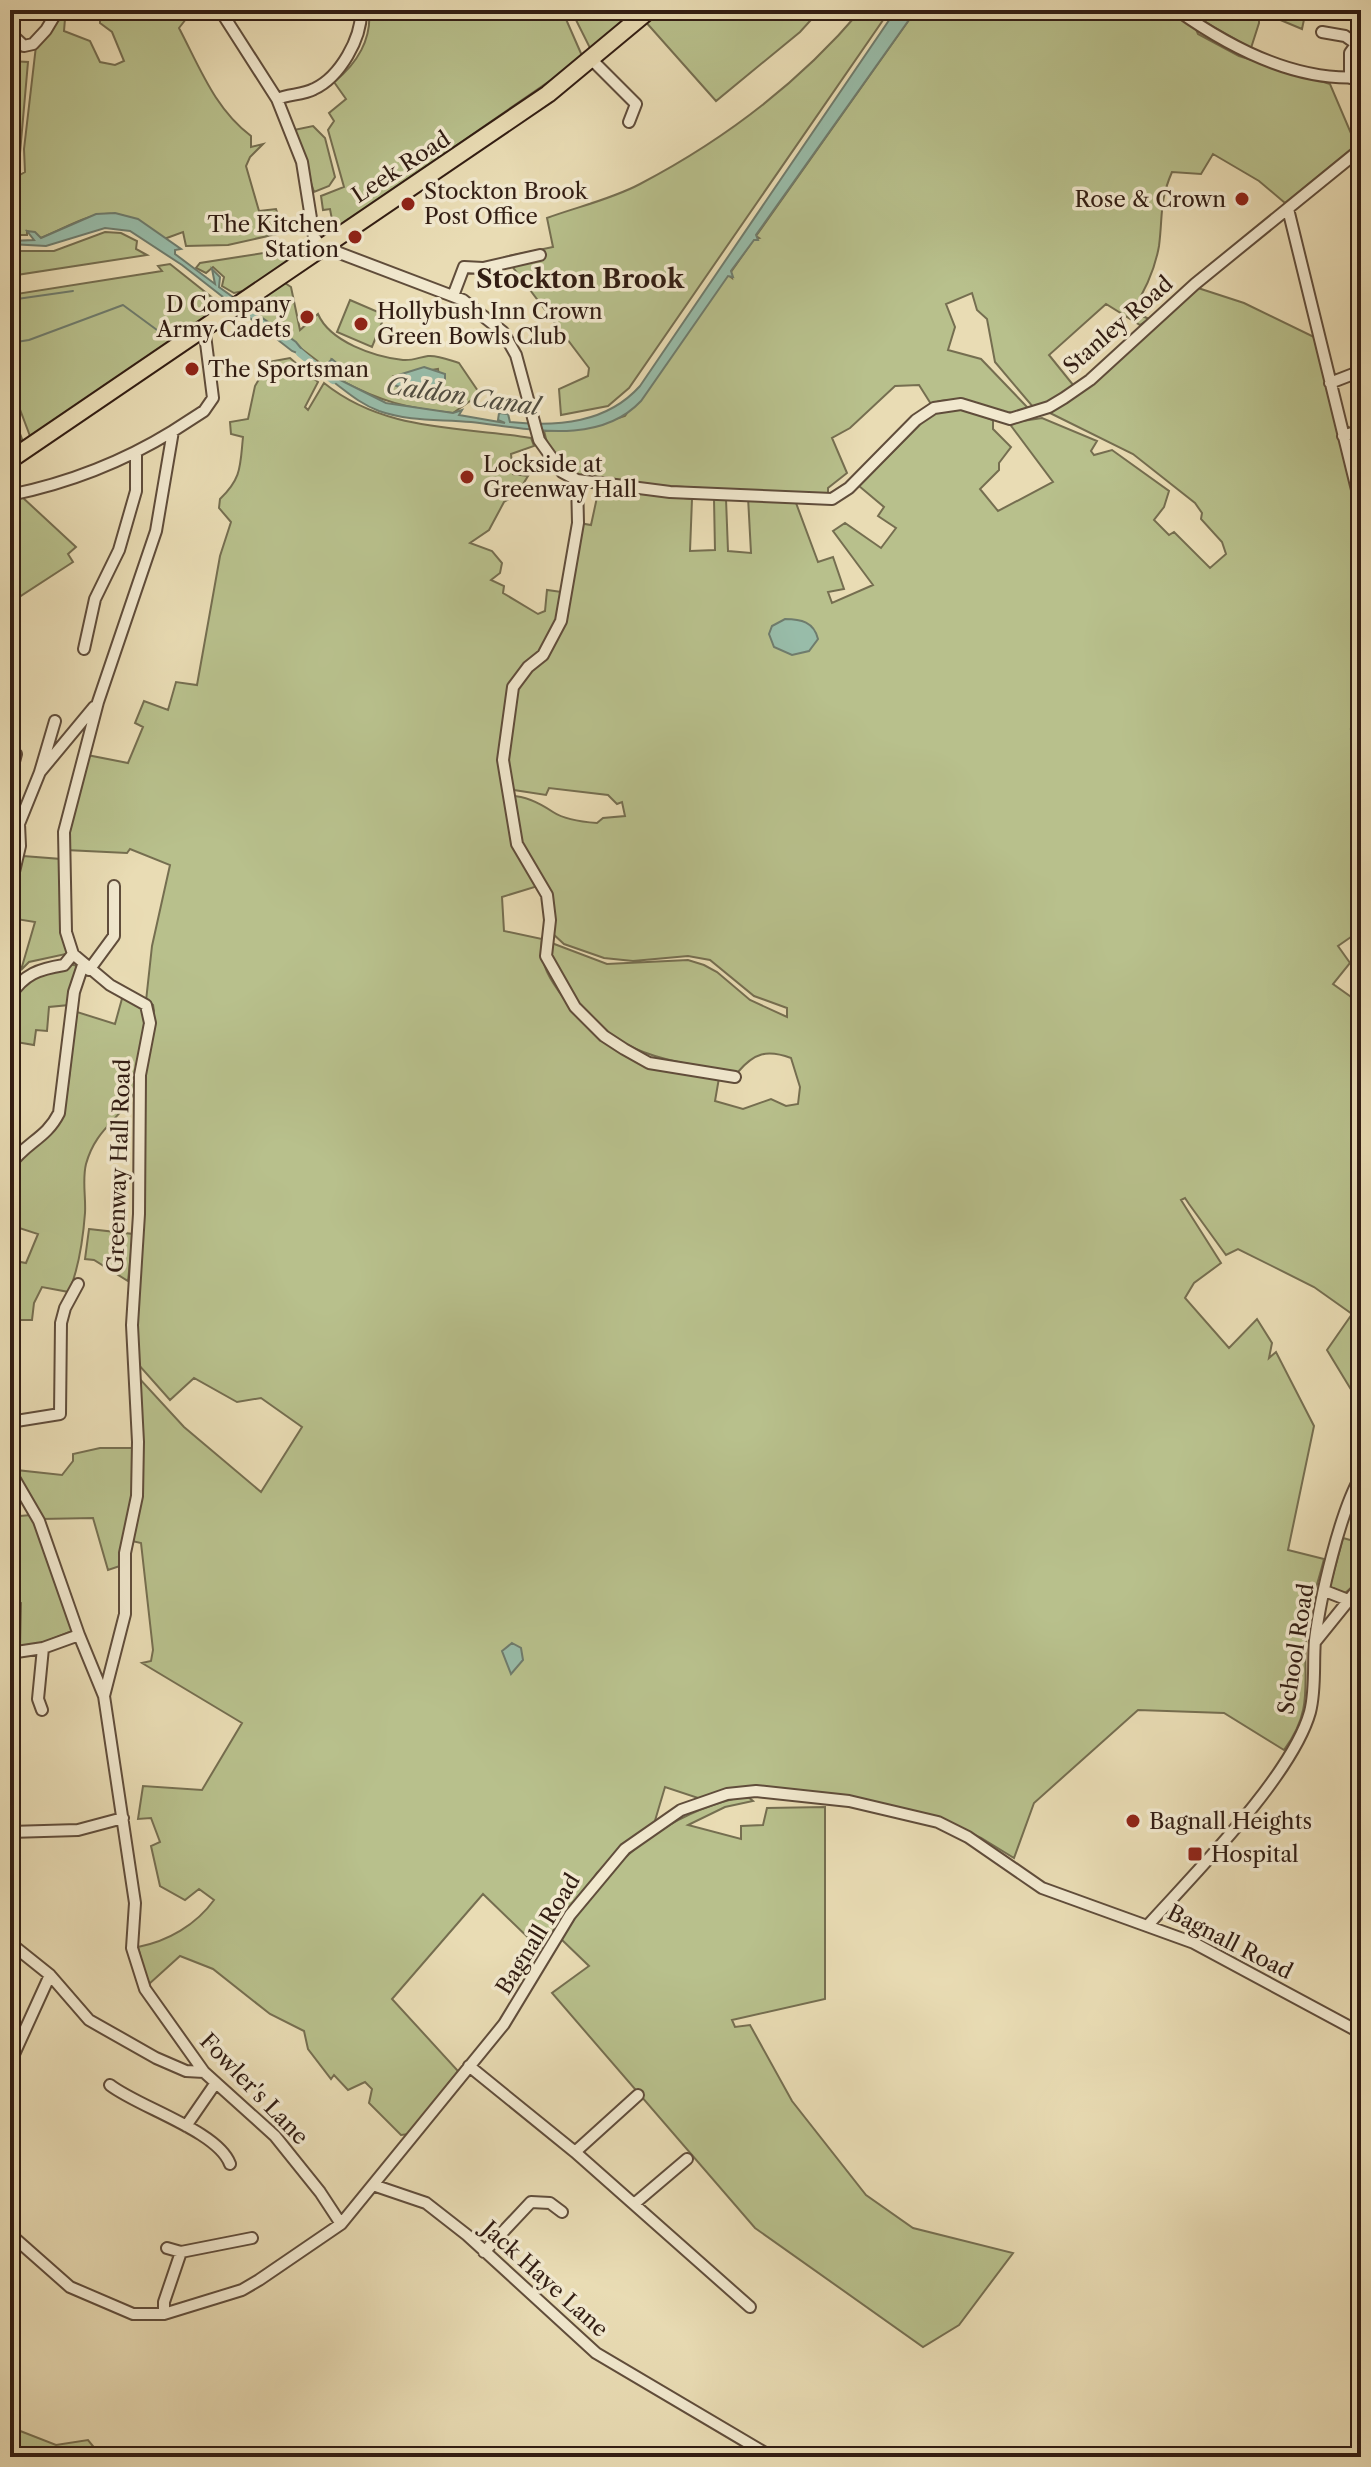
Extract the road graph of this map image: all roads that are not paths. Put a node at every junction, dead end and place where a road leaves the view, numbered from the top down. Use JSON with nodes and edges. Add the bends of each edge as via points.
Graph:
{"nodes":[{"id":1,"x":58,"y":10,"type":"edge"},
{"id":2,"x":220,"y":10,"type":"edge"},
{"id":3,"x":361,"y":10,"type":"edge"},
{"id":4,"x":649,"y":10,"type":"edge"},
{"id":5,"x":1177,"y":10,"type":"edge"},
{"id":6,"x":1322,"y":32,"type":"dead end"},
{"id":7,"x":10,"y":33,"type":"edge"},
{"id":8,"x":1358,"y":40,"type":"edge"},
{"id":9,"x":591,"y":59,"type":"junction"},
{"id":10,"x":1355,"y":77,"type":"edge"},
{"id":11,"x":277,"y":99,"type":"junction"},
{"id":12,"x":629,"y":122,"type":"dead end"},
{"id":13,"x":1361,"y":149,"type":"edge"},
{"id":14,"x":1288,"y":209,"type":"junction"},
{"id":15,"x":321,"y":246,"type":"junction"},
{"id":16,"x":540,"y":255,"type":"dead end"},
{"id":17,"x":453,"y":296,"type":"junction"},
{"id":18,"x":211,"y":323,"type":"junction"},
{"id":19,"x":1361,"y":371,"type":"edge"},
{"id":20,"x":1330,"y":383,"type":"junction"},
{"id":21,"x":1361,"y":430,"type":"edge"},
{"id":22,"x":173,"y":431,"type":"junction"},
{"id":23,"x":1343,"y":436,"type":"junction"},
{"id":24,"x":136,"y":452,"type":"junction"},
{"id":25,"x":10,"y":460,"type":"edge"},
{"id":26,"x":577,"y":480,"type":"junction"},
{"id":27,"x":10,"y":495,"type":"edge"},
{"id":28,"x":1361,"y":506,"type":"edge"},
{"id":29,"x":10,"y":597,"type":"edge"},
{"id":30,"x":10,"y":607,"type":"edge"},
{"id":31,"x":84,"y":649,"type":"dead end"},
{"id":32,"x":98,"y":702,"type":"junction"},
{"id":33,"x":55,"y":721,"type":"dead end"},
{"id":34,"x":16,"y":754,"type":"dead end"},
{"id":35,"x":40,"y":772,"type":"junction"},
{"id":36,"x":10,"y":777,"type":"edge"},
{"id":37,"x":10,"y":889,"type":"edge"},
{"id":38,"x":111,"y":893,"type":"dead end"},
{"id":39,"x":73,"y":954,"type":"junction"},
{"id":40,"x":86,"y":967,"type":"junction"},
{"id":41,"x":10,"y":996,"type":"edge"},
{"id":42,"x":735,"y":1077,"type":"dead end"},
{"id":43,"x":10,"y":1165,"type":"edge"},
{"id":44,"x":78,"y":1284,"type":"dead end"},
{"id":45,"x":10,"y":1422,"type":"edge"},
{"id":46,"x":10,"y":1471,"type":"edge"},
{"id":47,"x":1361,"y":1476,"type":"edge"},
{"id":48,"x":1361,"y":1585,"type":"edge"},
{"id":49,"x":1325,"y":1591,"type":"junction"},
{"id":50,"x":1348,"y":1600,"type":"junction"},
{"id":51,"x":79,"y":1635,"type":"junction"},
{"id":52,"x":1315,"y":1642,"type":"junction"},
{"id":53,"x":43,"y":1648,"type":"junction"},
{"id":54,"x":10,"y":1653,"type":"edge"},
{"id":55,"x":104,"y":1696,"type":"junction"},
{"id":56,"x":42,"y":1710,"type":"dead end"},
{"id":57,"x":123,"y":1818,"type":"junction"},
{"id":58,"x":10,"y":1832,"type":"edge"},
{"id":59,"x":1149,"y":1924,"type":"junction"},
{"id":60,"x":10,"y":1943,"type":"edge"},
{"id":61,"x":50,"y":1975,"type":"junction"},
{"id":62,"x":1361,"y":2033,"type":"edge"},
{"id":63,"x":10,"y":2063,"type":"edge"},
{"id":64,"x":469,"y":2066,"type":"junction"},
{"id":65,"x":204,"y":2072,"type":"junction"},
{"id":66,"x":215,"y":2084,"type":"junction"},
{"id":67,"x":110,"y":2085,"type":"dead end"},
{"id":68,"x":638,"y":2095,"type":"dead end"},
{"id":69,"x":186,"y":2126,"type":"junction"},
{"id":70,"x":575,"y":2152,"type":"junction"},
{"id":71,"x":687,"y":2159,"type":"dead end"},
{"id":72,"x":230,"y":2164,"type":"dead end"},
{"id":73,"x":373,"y":2185,"type":"junction"},
{"id":74,"x":634,"y":2204,"type":"junction"},
{"id":75,"x":562,"y":2212,"type":"dead end"},
{"id":76,"x":341,"y":2224,"type":"junction"},
{"id":77,"x":13,"y":2233,"type":"edge"},
{"id":78,"x":252,"y":2238,"type":"dead end"},
{"id":79,"x":167,"y":2248,"type":"dead end"},
{"id":80,"x":181,"y":2252,"type":"junction"},
{"id":81,"x":484,"y":2252,"type":"junction"},
{"id":82,"x":750,"y":2307,"type":"dead end"},
{"id":83,"x":164,"y":2314,"type":"junction"},
{"id":84,"x":772,"y":2457,"type":"edge"}],
"edges":[{"from":1,"to":7,"type":"street","via":[[33,44],[24,46]]},
{"from":2,"to":11,"type":"street"},
{"from":3,"to":11,"type":"street","via":[[356,39],[336,70],[314,89]]},
{"from":4,"to":9,"type":"highway","name":"Leek Road"},
{"from":5,"to":10,"type":"street","via":[[1252,55],[1299,70]]},
{"from":6,"to":8,"type":"street"},
{"from":8,"to":10,"type":"street","via":[[1350,53]]},
{"from":9,"to":12,"type":"street","via":[[636,104]]},
{"from":9,"to":15,"type":"highway","name":"Leek Road","via":[[479,142]]},
{"from":11,"to":15,"type":"street","via":[[302,162],[314,237]]},
{"from":13,"to":14,"type":"street","name":"Stanley Road"},
{"from":14,"to":20,"type":"street"},
{"from":14,"to":26,"type":"street","name":"Stanley Road","via":[[1064,398],[1010,419],[961,404],[934,408],[832,499],[670,492]]},
{"from":15,"to":17,"type":"street"},
{"from":15,"to":18,"type":"highway","name":"Leek Road"},
{"from":16,"to":17,"type":"street","via":[[464,267]]},
{"from":17,"to":26,"type":"street","via":[[503,332],[516,355],[536,434],[562,472]]},
{"from":18,"to":22,"type":"street","via":[[213,398],[204,411]]},
{"from":18,"to":25,"type":"highway","name":"Leek Road"},
{"from":19,"to":20,"type":"street"},
{"from":20,"to":23,"type":"street"},
{"from":21,"to":23,"type":"street"},
{"from":22,"to":24,"type":"street"},
{"from":22,"to":32,"type":"street","via":[[156,531]]},
{"from":23,"to":28,"type":"street"},
{"from":24,"to":27,"type":"street","via":[[63,485]]},
{"from":24,"to":31,"type":"street","via":[[136,491],[119,550],[95,599]]},
{"from":26,"to":42,"type":"street","via":[[578,523],[561,621],[543,655],[513,687],[503,760],[517,844],[547,895],[546,956],[575,1007],[624,1049],[649,1063]]},
{"from":29,"to":30,"type":"street"},
{"from":32,"to":35,"type":"street"},
{"from":32,"to":39,"type":"street","via":[[64,832],[66,932]]},
{"from":33,"to":35,"type":"street"},
{"from":34,"to":36,"type":"street"},
{"from":35,"to":37,"type":"street","via":[[19,824],[20,846]]},
{"from":38,"to":40,"type":"street","via":[[114,936]]},
{"from":39,"to":40,"type":"street","name":"Greenway Hall Road"},
{"from":39,"to":41,"type":"street","via":[[64,965],[20,980]]},
{"from":40,"to":43,"type":"street","via":[[74,992],[59,1113],[50,1131],[19,1152]]},
{"from":40,"to":55,"type":"street","name":"Greenway Hall Road","via":[[146,1005],[150,1016],[140,1075],[132,1325],[137,1496],[125,1553],[125,1614]]},
{"from":44,"to":45,"type":"street","via":[[61,1323],[60,1414]]},
{"from":46,"to":51,"type":"street","via":[[39,1521]]},
{"from":47,"to":49,"type":"street","name":"School Road"},
{"from":48,"to":50,"type":"street"},
{"from":49,"to":50,"type":"street"},
{"from":49,"to":52,"type":"street","name":"School Road"},
{"from":50,"to":52,"type":"street"},
{"from":51,"to":53,"type":"street"},
{"from":51,"to":55,"type":"street"},
{"from":52,"to":59,"type":"street","name":"School Road","via":[[1311,1709],[1282,1766]]},
{"from":53,"to":54,"type":"street"},
{"from":53,"to":56,"type":"street","via":[[38,1699]]},
{"from":55,"to":57,"type":"street","name":"Fowler's Lane"},
{"from":57,"to":58,"type":"street","via":[[78,1830]]},
{"from":57,"to":65,"type":"street","name":"Fowler's Lane","via":[[135,1903],[132,1948],[137,1971]]},
{"from":59,"to":62,"type":"street","name":"Bagnall Road"},
{"from":59,"to":64,"type":"street","name":"Bagnall Road","via":[[1042,1888],[938,1822],[849,1801],[756,1791],[727,1794],[664,1820],[625,1849],[570,1915],[514,2009]]},
{"from":60,"to":61,"type":"street"},
{"from":61,"to":63,"type":"street"},
{"from":61,"to":65,"type":"street","via":[[89,2020],[156,2058],[186,2071]]},
{"from":64,"to":70,"type":"street"},
{"from":64,"to":73,"type":"street","name":"Bagnall Road"},
{"from":65,"to":66,"type":"street","name":"Fowler's Lane"},
{"from":66,"to":69,"type":"street"},
{"from":66,"to":76,"type":"street","name":"Fowler's Lane","via":[[275,2136]]},
{"from":67,"to":69,"type":"street"},
{"from":68,"to":70,"type":"street"},
{"from":69,"to":72,"type":"street","via":[[227,2154]]},
{"from":70,"to":74,"type":"street"},
{"from":71,"to":74,"type":"street"},
{"from":73,"to":76,"type":"street","name":"Bagnall Road"},
{"from":73,"to":81,"type":"street","name":"Jack Haye Lane","via":[[426,2203]]},
{"from":74,"to":82,"type":"street"},
{"from":75,"to":81,"type":"street","via":[[550,2203],[531,2202]]},
{"from":76,"to":83,"type":"street","name":"Bagnall Road","via":[[242,2290]]},
{"from":77,"to":83,"type":"street","name":"Bagnall Road","via":[[57,2277],[90,2298],[133,2314]]},
{"from":78,"to":80,"type":"street"},
{"from":79,"to":80,"type":"street"},
{"from":80,"to":83,"type":"street"},
{"from":81,"to":84,"type":"street","name":"Jack Haye Lane","via":[[596,2353]]}]}
